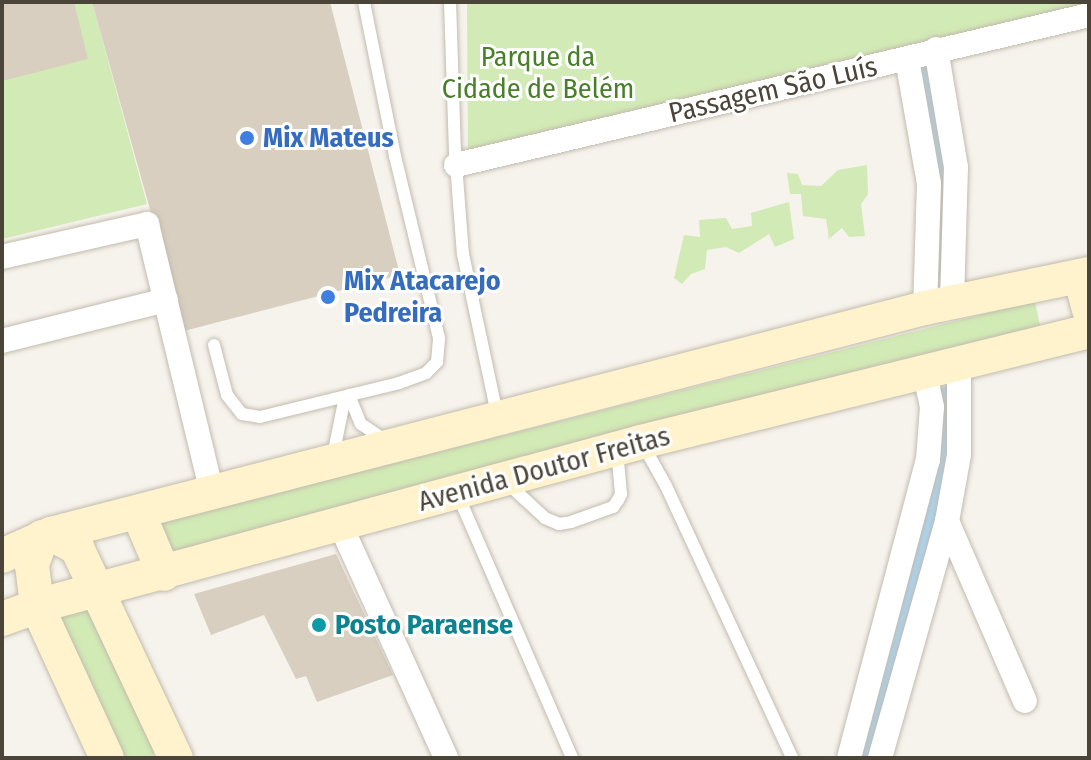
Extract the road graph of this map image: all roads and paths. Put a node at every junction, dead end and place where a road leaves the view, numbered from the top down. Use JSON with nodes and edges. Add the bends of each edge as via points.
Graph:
{"nodes":[{"id":1,"x":364,"y":2,"type":"edge"},
{"id":2,"x":443,"y":2,"type":"edge"},
{"id":3,"x":450,"y":2,"type":"edge"},
{"id":4,"x":1089,"y":15,"type":"edge"},
{"id":5,"x":452,"y":32,"type":"junction"},
{"id":6,"x":936,"y":49,"type":"junction"},
{"id":7,"x":907,"y":59,"type":"junction"},
{"id":8,"x":456,"y":165,"type":"junction"},
{"id":9,"x":2,"y":257,"type":"edge"},
{"id":10,"x":1085,"y":275,"type":"edge"},
{"id":11,"x":166,"y":300,"type":"junction"},
{"id":12,"x":938,"y":306,"type":"junction"},
{"id":13,"x":1089,"y":310,"type":"edge"},
{"id":14,"x":1089,"y":331,"type":"edge"},
{"id":15,"x":2,"y":341,"type":"edge"},
{"id":16,"x":214,"y":345,"type":"dead end"},
{"id":17,"x":959,"y":365,"type":"junction"},
{"id":18,"x":925,"y":373,"type":"junction"},
{"id":19,"x":347,"y":396,"type":"junction"},
{"id":20,"x":499,"y":421,"type":"junction"},
{"id":21,"x":629,"y":445,"type":"junction"},
{"id":22,"x":399,"y":446,"type":"junction"},
{"id":23,"x":328,"y":464,"type":"junction"},
{"id":24,"x":503,"y":479,"type":"junction"},
{"id":25,"x":457,"y":492,"type":"junction"},
{"id":26,"x":212,"y":493,"type":"junction"},
{"id":27,"x":138,"y":512,"type":"junction"},
{"id":28,"x":947,"y":521,"type":"junction"},
{"id":29,"x":340,"y":524,"type":"junction"},
{"id":30,"x":47,"y":536,"type":"junction"},
{"id":31,"x":2,"y":556,"type":"edge"},
{"id":32,"x":164,"y":574,"type":"junction"},
{"id":33,"x":97,"y":592,"type":"junction"},
{"id":34,"x":37,"y":606,"type":"junction"},
{"id":35,"x":2,"y":619,"type":"edge"},
{"id":36,"x":1025,"y":701,"type":"dead end"},
{"id":37,"x":169,"y":751,"type":"edge"},
{"id":38,"x":107,"y":758,"type":"edge"},
{"id":39,"x":446,"y":758,"type":"edge"},
{"id":40,"x":572,"y":758,"type":"edge"},
{"id":41,"x":792,"y":758,"type":"edge"},
{"id":42,"x":849,"y":758,"type":"edge"},
{"id":43,"x":880,"y":758,"type":"edge"}],
"edges":[{"from":1,"to":19,"type":"lane","via":[[439,338],[437,362],[426,373]]},
{"from":2,"to":5,"type":"lane"},
{"from":3,"to":5,"type":"lane"},
{"from":4,"to":6,"type":"street","name":"Passagem São Luís"},
{"from":5,"to":8,"type":"lane"},
{"from":6,"to":7,"type":"street","name":"Passagem São Luís"},
{"from":6,"to":12,"type":"street","via":[[956,167]]},
{"from":7,"to":8,"type":"street","name":"Passagem São Luís"},
{"from":7,"to":12,"type":"street","via":[[929,184]]},
{"from":8,"to":20,"type":"lane","via":[[463,254]]},
{"from":9,"to":11,"type":"street","via":[[147,224]]},
{"from":10,"to":12,"type":"main road","name":"Avenida Doutor Freitas"},
{"from":10,"to":13,"type":"main road","name":"Avenida Doutor Freitas"},
{"from":11,"to":15,"type":"street"},
{"from":11,"to":26,"type":"street"},
{"from":12,"to":20,"type":"main road","name":"Avenida Doutor Freitas"},
{"from":14,"to":17,"type":"main road","name":"Avenida Doutor Freitas"},
{"from":16,"to":19,"type":"lane","via":[[227,395],[242,414],[260,417]]},
{"from":17,"to":18,"type":"main road","name":"Avenida Doutor Freitas"},
{"from":17,"to":28,"type":"street","via":[[959,455]]},
{"from":18,"to":21,"type":"main road","name":"Avenida Doutor Freitas"},
{"from":18,"to":42,"type":"street","via":[[932,407],[928,460]]},
{"from":19,"to":22,"type":"lane","via":[[361,424]]},
{"from":19,"to":23,"type":"lane"},
{"from":20,"to":22,"type":"main road","name":"Avenida Doutor Freitas"},
{"from":21,"to":24,"type":"main road","name":"Avenida Doutor Freitas"},
{"from":21,"to":24,"type":"lane","via":[[621,494],[613,507],[571,522],[545,518]]},
{"from":21,"to":41,"type":"lane","via":[[666,486]]},
{"from":22,"to":23,"type":"main road","name":"Avenida Doutor Freitas"},
{"from":23,"to":26,"type":"main road","name":"Avenida Doutor Freitas"},
{"from":24,"to":25,"type":"main road","name":"Avenida Doutor Freitas"},
{"from":25,"to":29,"type":"main road","name":"Avenida Doutor Freitas"},
{"from":25,"to":40,"type":"lane"},
{"from":26,"to":27,"type":"main road","name":"Avenida Doutor Freitas"},
{"from":27,"to":30,"type":"main road","name":"Avenida Doutor Freitas"},
{"from":27,"to":32,"type":"main road"},
{"from":28,"to":36,"type":"street"},
{"from":28,"to":43,"type":"street"},
{"from":29,"to":32,"type":"main road","name":"Avenida Doutor Freitas"},
{"from":29,"to":39,"type":"street"},
{"from":30,"to":31,"type":"main road","name":"Avenida Doutor Freitas"},
{"from":30,"to":33,"type":"main road","via":[[77,548]]},
{"from":30,"to":34,"type":"main road","via":[[32,565]]},
{"from":32,"to":33,"type":"main road","name":"Avenida Doutor Freitas"},
{"from":33,"to":34,"type":"main road","name":"Avenida Doutor Freitas"},
{"from":33,"to":37,"type":"main road"},
{"from":34,"to":35,"type":"main road","name":"Avenida Doutor Freitas"},
{"from":34,"to":38,"type":"main road"}]}
